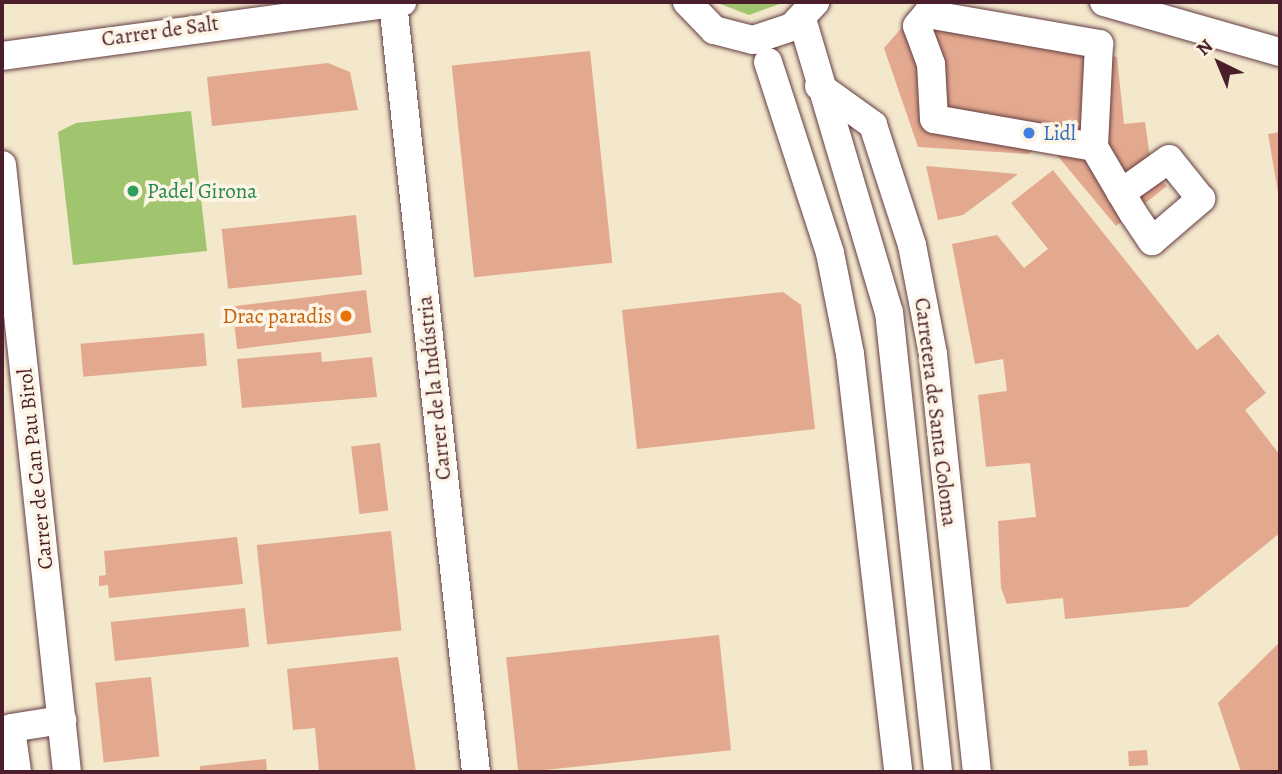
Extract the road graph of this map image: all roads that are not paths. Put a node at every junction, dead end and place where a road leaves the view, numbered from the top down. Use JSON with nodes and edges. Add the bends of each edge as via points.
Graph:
{"nodes":[{"id":1,"x":398,"y":2,"type":"edge"},
{"id":2,"x":687,"y":2,"type":"edge"},
{"id":3,"x":1104,"y":2,"type":"edge"},
{"id":4,"x":809,"y":10,"type":"edge"},
{"id":5,"x":996,"y":14,"type":"edge"},
{"id":6,"x":746,"y":40,"type":"junction"},
{"id":7,"x":1280,"y":52,"type":"edge"},
{"id":8,"x":2,"y":56,"type":"edge"},
{"id":9,"x":768,"y":62,"type":"junction"},
{"id":10,"x":819,"y":86,"type":"junction"},
{"id":11,"x":835,"y":138,"type":"junction"},
{"id":12,"x":1094,"y":147,"type":"junction"},
{"id":13,"x":2,"y":165,"type":"edge"},
{"id":14,"x":1121,"y":193,"type":"dead end"},
{"id":15,"x":62,"y":720,"type":"junction"},
{"id":16,"x":17,"y":772,"type":"edge"},
{"id":17,"x":68,"y":772,"type":"edge"},
{"id":18,"x":476,"y":772,"type":"edge"},
{"id":19,"x":898,"y":772,"type":"edge"},
{"id":20,"x":938,"y":772,"type":"edge"},
{"id":21,"x":977,"y":772,"type":"edge"}],
"edges":[{"from":1,"to":8,"type":"street","name":"Carrer de Salt"},
{"from":1,"to":18,"type":"street","name":"Carrer de la Indústria"},
{"from":2,"to":6,"type":"street","via":[[714,30]]},
{"from":3,"to":7,"type":"street"},
{"from":4,"to":6,"type":"street","via":[[780,34]]},
{"from":4,"to":10,"type":"street","name":"Carretera de Santa Coloma"},
{"from":5,"to":12,"type":"street","via":[[1100,44]]},
{"from":5,"to":12,"type":"street","via":[[927,15],[917,26],[931,64],[934,119]]},
{"from":6,"to":9,"type":"street","name":"Carretera de Santa Coloma"},
{"from":9,"to":11,"type":"street","name":"Carretera de Santa Coloma"},
{"from":9,"to":19,"type":"street","name":"Carretera de Santa Coloma","via":[[830,253],[850,354]]},
{"from":10,"to":11,"type":"street","name":"Carretera de Santa Coloma"},
{"from":10,"to":21,"type":"street","name":"Carretera de Santa Coloma","via":[[873,124],[912,245],[933,354]]},
{"from":11,"to":20,"type":"street","name":"Carretera de Santa Coloma","via":[[889,312]]},
{"from":12,"to":14,"type":"street"},
{"from":13,"to":15,"type":"street","name":"Carrer de Can Pau Birol"},
{"from":15,"to":16,"type":"street","via":[[11,728]]},
{"from":15,"to":17,"type":"street","name":"Carrer de Can Pau Birol"}]}
